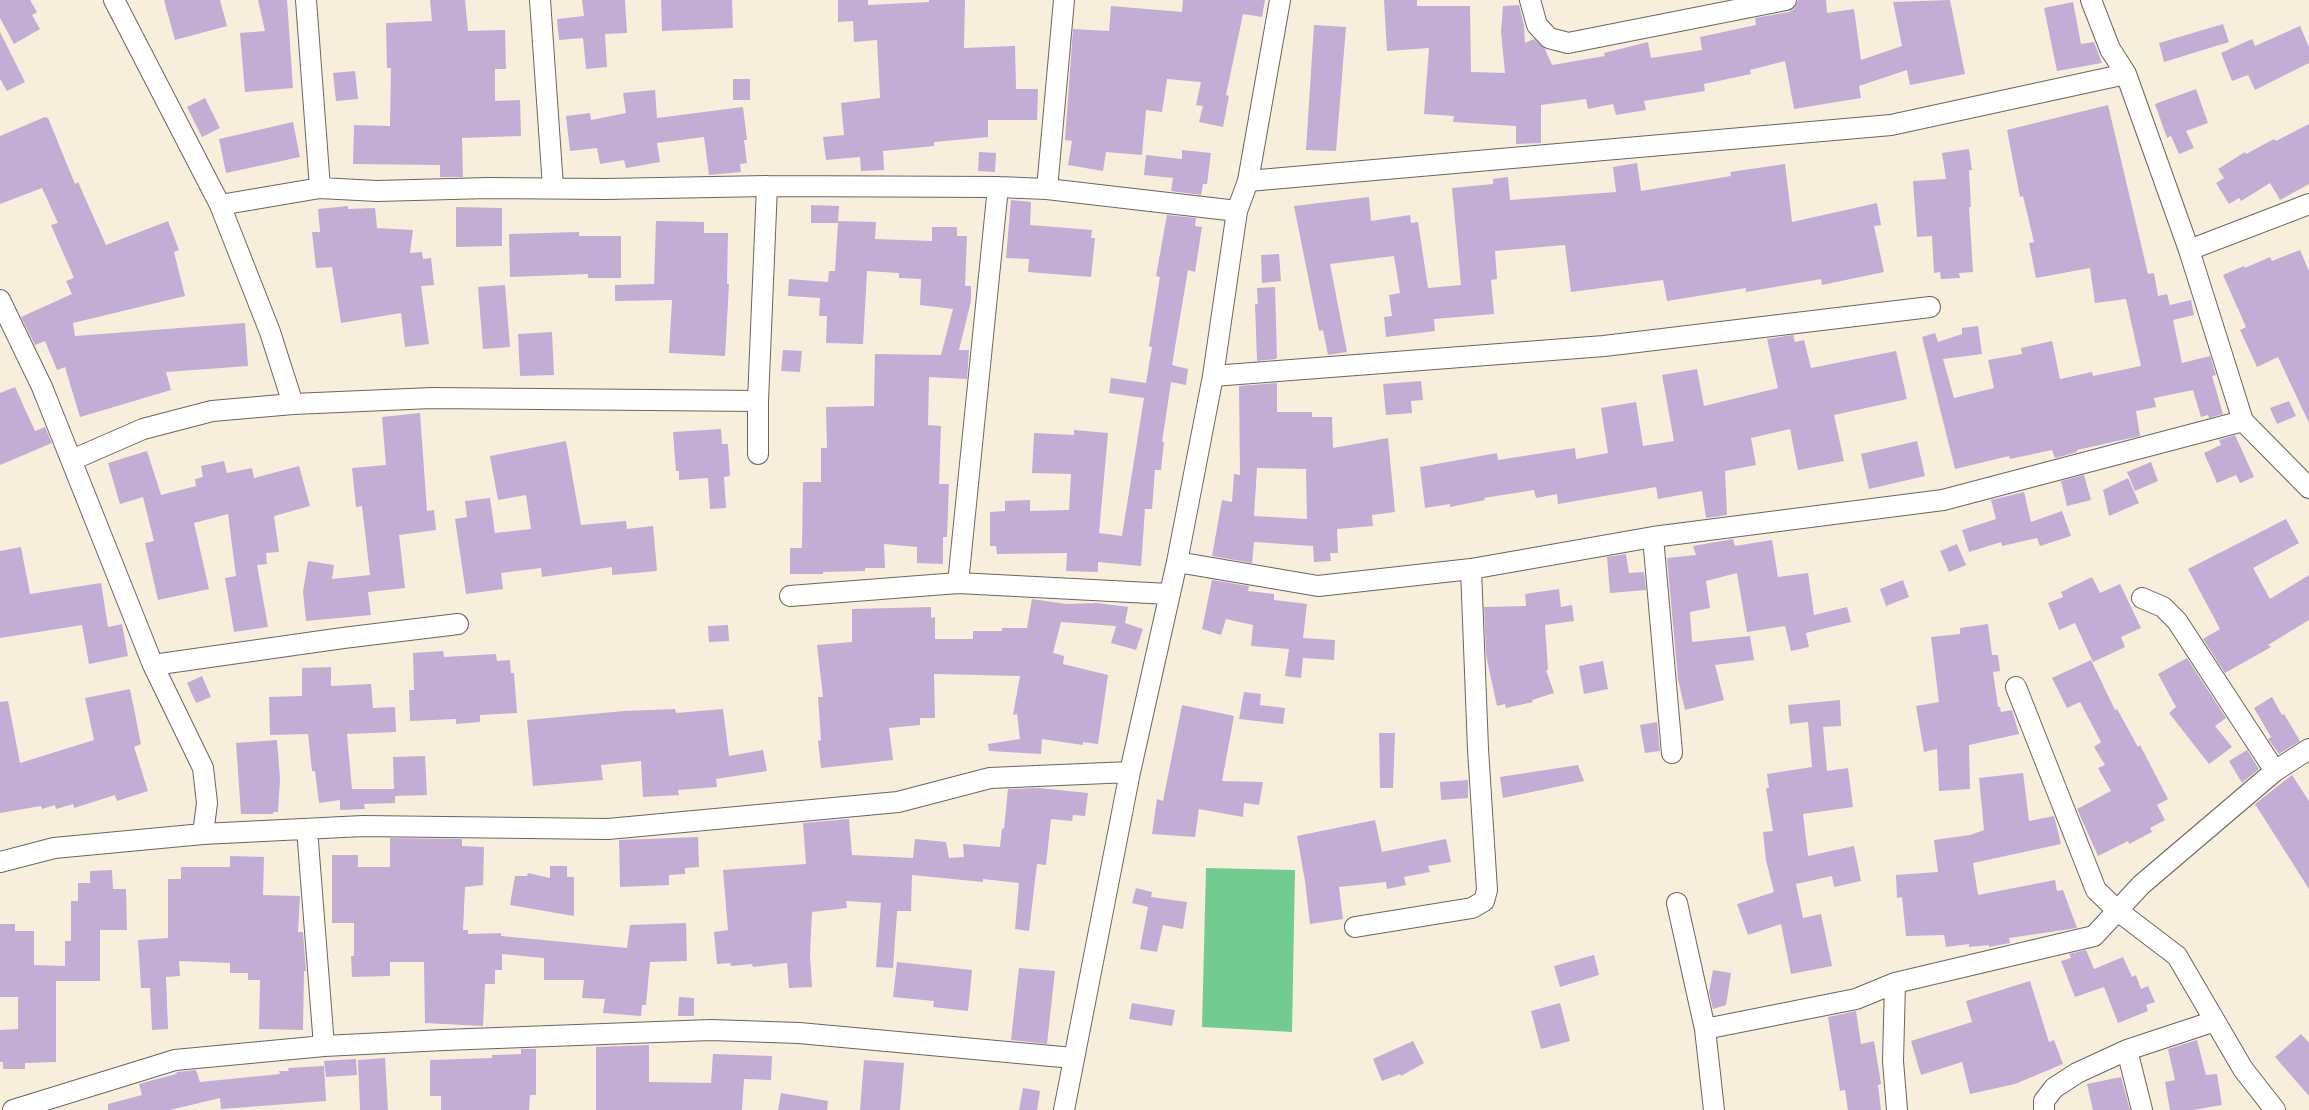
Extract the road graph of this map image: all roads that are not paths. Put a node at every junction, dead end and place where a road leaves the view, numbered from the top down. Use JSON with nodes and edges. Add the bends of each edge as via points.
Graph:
{"nodes":[{"id":1,"x":114,"y":0,"type":"edge"},
{"id":2,"x":306,"y":0,"type":"edge"},
{"id":3,"x":540,"y":0,"type":"edge"},
{"id":4,"x":1064,"y":0,"type":"edge"},
{"id":5,"x":1280,"y":0,"type":"edge"},
{"id":6,"x":1530,"y":0,"type":"edge"},
{"id":7,"x":1786,"y":0,"type":"edge"},
{"id":8,"x":2091,"y":0,"type":"edge"},
{"id":9,"x":2126,"y":74,"type":"junction"},
{"id":10,"x":1248,"y":181,"type":"junction"},
{"id":11,"x":767,"y":186,"type":"junction"},
{"id":12,"x":998,"y":187,"type":"junction"},
{"id":13,"x":320,"y":188,"type":"junction"},
{"id":14,"x":553,"y":188,"type":"junction"},
{"id":15,"x":1047,"y":189,"type":"junction"},
{"id":16,"x":2309,"y":204,"type":"edge"},
{"id":17,"x":220,"y":205,"type":"junction"},
{"id":18,"x":1237,"y":211,"type":"junction"},
{"id":19,"x":2189,"y":250,"type":"junction"},
{"id":20,"x":0,"y":300,"type":"edge"},
{"id":21,"x":1930,"y":307,"type":"dead end"},
{"id":22,"x":1214,"y":376,"type":"junction"},
{"id":23,"x":758,"y":401,"type":"junction"},
{"id":24,"x":293,"y":404,"type":"junction"},
{"id":25,"x":2243,"y":422,"type":"junction"},
{"id":26,"x":758,"y":454,"type":"dead end"},
{"id":27,"x":72,"y":460,"type":"junction"},
{"id":28,"x":2309,"y":488,"type":"edge"},
{"id":29,"x":1653,"y":537,"type":"junction"},
{"id":30,"x":1177,"y":562,"type":"junction"},
{"id":31,"x":1471,"y":569,"type":"junction"},
{"id":32,"x":958,"y":583,"type":"junction"},
{"id":33,"x":1169,"y":594,"type":"junction"},
{"id":34,"x":790,"y":596,"type":"dead end"},
{"id":35,"x":2142,"y":598,"type":"dead end"},
{"id":36,"x":458,"y":624,"type":"dead end"},
{"id":37,"x":153,"y":665,"type":"junction"},
{"id":38,"x":2016,"y":687,"type":"dead end"},
{"id":39,"x":2309,"y":749,"type":"edge"},
{"id":40,"x":1672,"y":753,"type":"dead end"},
{"id":41,"x":2275,"y":771,"type":"junction"},
{"id":42,"x":1130,"y":772,"type":"junction"},
{"id":43,"x":307,"y":829,"type":"junction"},
{"id":44,"x":203,"y":834,"type":"junction"},
{"id":45,"x":0,"y":862,"type":"edge"},
{"id":46,"x":1677,"y":903,"type":"dead end"},
{"id":47,"x":2118,"y":911,"type":"junction"},
{"id":48,"x":1355,"y":927,"type":"dead end"},
{"id":49,"x":1895,"y":983,"type":"junction"},
{"id":50,"x":2215,"y":1021,"type":"junction"},
{"id":51,"x":1705,"y":1029,"type":"junction"},
{"id":52,"x":324,"y":1046,"type":"junction"},
{"id":53,"x":2127,"y":1050,"type":"junction"},
{"id":54,"x":1073,"y":1058,"type":"junction"},
{"id":55,"x":13,"y":1110,"type":"edge"},
{"id":56,"x":1064,"y":1110,"type":"edge"},
{"id":57,"x":1714,"y":1110,"type":"edge"},
{"id":58,"x":1897,"y":1110,"type":"edge"},
{"id":59,"x":2044,"y":1110,"type":"edge"},
{"id":60,"x":2142,"y":1110,"type":"edge"},
{"id":61,"x":2275,"y":1110,"type":"edge"}],
"edges":[{"from":1,"to":17,"type":"street"},
{"from":2,"to":13,"type":"street"},
{"from":3,"to":14,"type":"street"},
{"from":4,"to":15,"type":"street"},
{"from":5,"to":10,"type":"street"},
{"from":6,"to":7,"type":"street","via":[[1537,25],[1549,38],[1568,43]]},
{"from":8,"to":9,"type":"street","via":[[2110,49]]},
{"from":9,"to":10,"type":"street","via":[[1891,125]]},
{"from":9,"to":19,"type":"street"},
{"from":10,"to":18,"type":"street"},
{"from":11,"to":12,"type":"street"},
{"from":11,"to":14,"type":"street"},
{"from":11,"to":23,"type":"street"},
{"from":12,"to":15,"type":"street"},
{"from":12,"to":32,"type":"street"},
{"from":13,"to":14,"type":"street"},
{"from":13,"to":17,"type":"street"},
{"from":15,"to":18,"type":"street"},
{"from":16,"to":19,"type":"street"},
{"from":17,"to":24,"type":"street","via":[[270,332]]},
{"from":18,"to":22,"type":"street"},
{"from":19,"to":25,"type":"street"},
{"from":20,"to":27,"type":"street"},
{"from":21,"to":22,"type":"street","via":[[1604,346]]},
{"from":22,"to":30,"type":"street"},
{"from":23,"to":24,"type":"street","via":[[432,398]]},
{"from":23,"to":26,"type":"street"},
{"from":24,"to":27,"type":"street","via":[[212,411],[143,429]]},
{"from":25,"to":28,"type":"street"},
{"from":25,"to":29,"type":"street","via":[[1943,500]]},
{"from":27,"to":37,"type":"street"},
{"from":29,"to":31,"type":"street"},
{"from":29,"to":40,"type":"street"},
{"from":30,"to":31,"type":"street","via":[[1318,586]]},
{"from":30,"to":33,"type":"street"},
{"from":31,"to":48,"type":"street","via":[[1487,890],[1484,900],[1472,908]]},
{"from":32,"to":33,"type":"street"},
{"from":32,"to":34,"type":"street"},
{"from":33,"to":42,"type":"street"},
{"from":35,"to":41,"type":"street","via":[[2163,607],[2177,621]]},
{"from":36,"to":37,"type":"street"},
{"from":37,"to":44,"type":"street","via":[[203,768],[207,803]]},
{"from":38,"to":47,"type":"street","via":[[2096,890]]},
{"from":39,"to":41,"type":"street"},
{"from":41,"to":47,"type":"street","via":[[2141,885]]},
{"from":42,"to":43,"type":"street","via":[[990,778],[898,802],[608,829]]},
{"from":42,"to":54,"type":"street"},
{"from":43,"to":44,"type":"street"},
{"from":43,"to":52,"type":"street"},
{"from":44,"to":45,"type":"street","via":[[54,848]]},
{"from":46,"to":51,"type":"street"},
{"from":47,"to":49,"type":"street","via":[[2094,936]]},
{"from":47,"to":50,"type":"street","via":[[2177,956]]},
{"from":49,"to":51,"type":"street","via":[[1856,999]]},
{"from":49,"to":58,"type":"street","via":[[1893,1061]]},
{"from":50,"to":53,"type":"street"},
{"from":50,"to":61,"type":"street","via":[[2243,1069]]},
{"from":51,"to":57,"type":"street"},
{"from":52,"to":54,"type":"street","via":[[711,1030],[799,1033]]},
{"from":52,"to":55,"type":"street","via":[[175,1060]]},
{"from":53,"to":59,"type":"street","via":[[2054,1088],[2043,1101]]},
{"from":53,"to":60,"type":"street"},
{"from":54,"to":56,"type":"street"}]}
